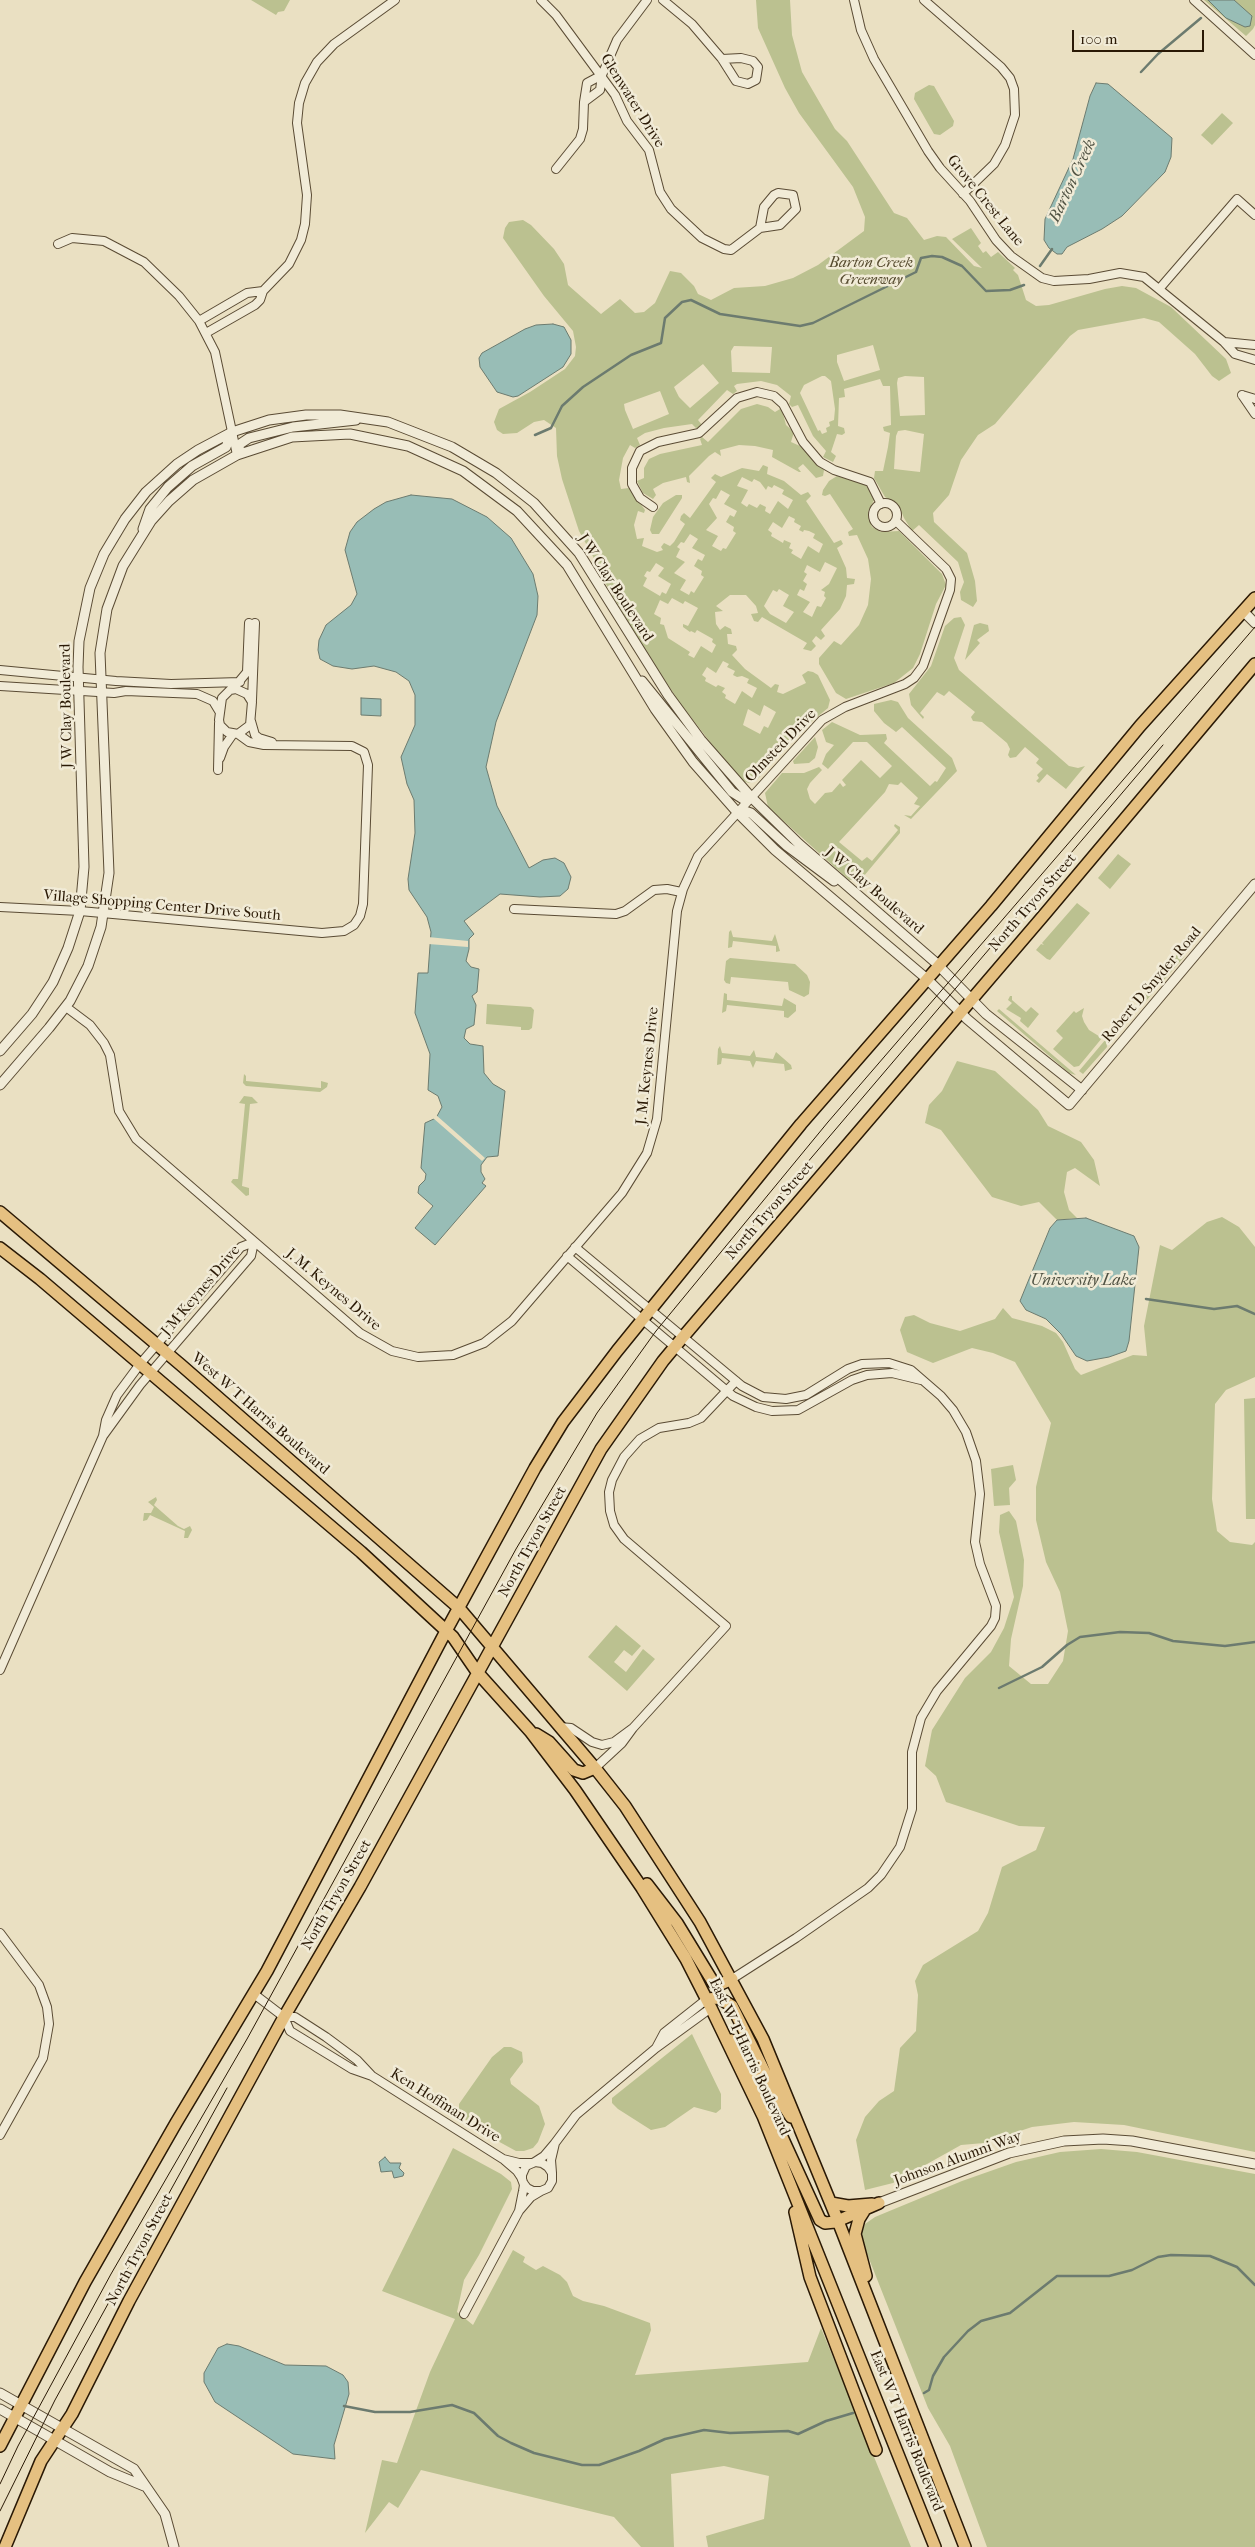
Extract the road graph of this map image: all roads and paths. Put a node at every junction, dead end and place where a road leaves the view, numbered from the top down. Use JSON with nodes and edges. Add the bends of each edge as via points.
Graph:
{"nodes":[{"id":1,"x":394,"y":0,"type":"edge"},
{"id":2,"x":541,"y":0,"type":"edge"},
{"id":3,"x":647,"y":0,"type":"edge"},
{"id":4,"x":663,"y":0,"type":"edge"},
{"id":5,"x":854,"y":0,"type":"edge"},
{"id":6,"x":924,"y":0,"type":"edge"},
{"id":7,"x":1194,"y":0,"type":"edge"},
{"id":8,"x":1255,"y":55,"type":"edge"},
{"id":9,"x":722,"y":58,"type":"junction"},
{"id":10,"x":602,"y":75,"type":"junction"},
{"id":11,"x":584,"y":102,"type":"junction"},
{"id":12,"x":556,"y":169,"type":"dead end"},
{"id":13,"x":963,"y":194,"type":"junction"},
{"id":14,"x":1255,"y":215,"type":"edge"},
{"id":15,"x":760,"y":228,"type":"junction"},
{"id":16,"x":58,"y":244,"type":"dead end"},
{"id":17,"x":1160,"y":288,"type":"junction"},
{"id":18,"x":263,"y":291,"type":"junction"},
{"id":19,"x":199,"y":321,"type":"junction"},
{"id":20,"x":206,"y":333,"type":"junction"},
{"id":21,"x":1224,"y":342,"type":"junction"},
{"id":22,"x":1255,"y":345,"type":"edge"},
{"id":23,"x":1255,"y":360,"type":"edge"},
{"id":24,"x":1255,"y":398,"type":"edge"},
{"id":25,"x":1255,"y":414,"type":"edge"},
{"id":26,"x":366,"y":418,"type":"junction"},
{"id":27,"x":232,"y":432,"type":"junction"},
{"id":28,"x":237,"y":455,"type":"junction"},
{"id":29,"x":881,"y":504,"type":"junction"},
{"id":30,"x":653,"y":507,"type":"dead end"},
{"id":31,"x":896,"y":521,"type":"junction"},
{"id":32,"x":143,"y":532,"type":"junction"},
{"id":33,"x":1254,"y":600,"type":"edge"},
{"id":34,"x":1243,"y":611,"type":"junction"},
{"id":35,"x":1255,"y":622,"type":"edge"},
{"id":36,"x":627,"y":664,"type":"junction"},
{"id":37,"x":1255,"y":664,"type":"edge"},
{"id":38,"x":0,"y":670,"type":"edge"},
{"id":39,"x":78,"y":676,"type":"junction"},
{"id":40,"x":100,"y":680,"type":"junction"},
{"id":41,"x":240,"y":682,"type":"junction"},
{"id":42,"x":0,"y":686,"type":"edge"},
{"id":43,"x":230,"y":690,"type":"junction"},
{"id":44,"x":79,"y":691,"type":"junction"},
{"id":45,"x":100,"y":692,"type":"junction"},
{"id":46,"x":252,"y":702,"type":"junction"},
{"id":47,"x":219,"y":711,"type":"junction"},
{"id":48,"x":219,"y":720,"type":"junction"},
{"id":49,"x":251,"y":720,"type":"junction"},
{"id":50,"x":236,"y":734,"type":"junction"},
{"id":51,"x":276,"y":744,"type":"junction"},
{"id":52,"x":219,"y":760,"type":"junction"},
{"id":53,"x":218,"y":770,"type":"dead end"},
{"id":54,"x":751,"y":797,"type":"junction"},
{"id":55,"x":737,"y":812,"type":"junction"},
{"id":56,"x":1255,"y":884,"type":"edge"},
{"id":57,"x":847,"y":886,"type":"junction"},
{"id":58,"x":681,"y":892,"type":"junction"},
{"id":59,"x":0,"y":906,"type":"edge"},
{"id":60,"x":514,"y":909,"type":"dead end"},
{"id":61,"x":80,"y":911,"type":"junction"},
{"id":62,"x":103,"y":914,"type":"junction"},
{"id":63,"x":938,"y":966,"type":"junction"},
{"id":64,"x":927,"y":979,"type":"junction"},
{"id":65,"x":971,"y":998,"type":"junction"},
{"id":66,"x":66,"y":1007,"type":"junction"},
{"id":67,"x":959,"y":1012,"type":"junction"},
{"id":68,"x":0,"y":1051,"type":"edge"},
{"id":69,"x":0,"y":1085,"type":"edge"},
{"id":70,"x":1082,"y":1090,"type":"junction"},
{"id":71,"x":1069,"y":1104,"type":"joint"},
{"id":72,"x":0,"y":1212,"type":"edge"},
{"id":73,"x":254,"y":1242,"type":"junction"},
{"id":74,"x":575,"y":1247,"type":"junction"},
{"id":75,"x":0,"y":1248,"type":"edge"},
{"id":76,"x":568,"y":1256,"type":"junction"},
{"id":77,"x":651,"y":1310,"type":"junction"},
{"id":78,"x":643,"y":1320,"type":"junction"},
{"id":79,"x":683,"y":1337,"type":"junction"},
{"id":80,"x":157,"y":1344,"type":"junction"},
{"id":81,"x":674,"y":1347,"type":"junction"},
{"id":82,"x":167,"y":1353,"type":"junction"},
{"id":83,"x":140,"y":1364,"type":"junction"},
{"id":84,"x":150,"y":1373,"type":"junction"},
{"id":85,"x":736,"y":1381,"type":"junction"},
{"id":86,"x":926,"y":1382,"type":"junction"},
{"id":87,"x":727,"y":1391,"type":"junction"},
{"id":88,"x":103,"y":1436,"type":"junction"},
{"id":89,"x":459,"y":1608,"type":"junction"},
{"id":90,"x":446,"y":1630,"type":"junction"},
{"id":91,"x":492,"y":1648,"type":"junction"},
{"id":92,"x":0,"y":1670,"type":"edge"},
{"id":93,"x":477,"y":1672,"type":"junction"},
{"id":94,"x":559,"y":1727,"type":"junction"},
{"id":95,"x":633,"y":1728,"type":"junction"},
{"id":96,"x":530,"y":1731,"type":"junction"},
{"id":97,"x":595,"y":1768,"type":"junction"},
{"id":98,"x":625,"y":1862,"type":"junction"},
{"id":99,"x":0,"y":1933,"type":"edge"},
{"id":100,"x":732,"y":1979,"type":"junction"},
{"id":101,"x":254,"y":1994,"type":"junction"},
{"id":102,"x":709,"y":2004,"type":"junction"},
{"id":103,"x":284,"y":2017,"type":"junction"},
{"id":104,"x":719,"y":2026,"type":"junction"},
{"id":105,"x":372,"y":2076,"type":"junction"},
{"id":106,"x":0,"y":2135,"type":"edge"},
{"id":107,"x":803,"y":2135,"type":"junction"},
{"id":108,"x":556,"y":2142,"type":"junction"},
{"id":109,"x":503,"y":2159,"type":"junction"},
{"id":110,"x":532,"y":2163,"type":"junction"},
{"id":111,"x":1255,"y":2164,"type":"edge"},
{"id":112,"x":552,"y":2173,"type":"junction"},
{"id":113,"x":523,"y":2182,"type":"junction"},
{"id":114,"x":541,"y":2191,"type":"junction"},
{"id":115,"x":792,"y":2193,"type":"junction"},
{"id":116,"x":831,"y":2203,"type":"junction"},
{"id":117,"x":879,"y":2203,"type":"junction"},
{"id":118,"x":519,"y":2211,"type":"junction"},
{"id":119,"x":864,"y":2211,"type":"junction"},
{"id":120,"x":838,"y":2221,"type":"junction"},
{"id":121,"x":869,"y":2300,"type":"junction"},
{"id":122,"x":464,"y":2314,"type":"dead end"},
{"id":123,"x":0,"y":2392,"type":"edge"},
{"id":124,"x":21,"y":2405,"type":"junction"},
{"id":125,"x":0,"y":2409,"type":"edge"},
{"id":126,"x":14,"y":2417,"type":"junction"},
{"id":127,"x":62,"y":2428,"type":"junction"},
{"id":128,"x":54,"y":2441,"type":"junction"},
{"id":129,"x":0,"y":2446,"type":"edge"},
{"id":130,"x":876,"y":2450,"type":"dead end"},
{"id":131,"x":144,"y":2486,"type":"junction"},
{"id":132,"x":5,"y":2547,"type":"edge"},
{"id":133,"x":174,"y":2547,"type":"edge"},
{"id":134,"x":935,"y":2547,"type":"edge"},
{"id":135,"x":965,"y":2547,"type":"edge"}],
"edges":[{"from":1,"to":18,"type":"street","via":[[334,44],[317,62],[305,83],[297,123],[307,194],[305,224],[289,264]]},
{"from":2,"to":10,"type":"street","name":"Glenwater Drive"},
{"from":3,"to":10,"type":"street","via":[[621,34]]},
{"from":4,"to":9,"type":"street","via":[[692,24]]},
{"from":5,"to":13,"type":"street","name":"Grove Crest Lane","via":[[861,30],[877,66],[934,159]]},
{"from":6,"to":13,"type":"street","via":[[1001,67],[1014,89],[1015,115],[1005,145],[994,164]]},
{"from":7,"to":8,"type":"street"},
{"from":9,"to":9,"type":"street","via":[[739,82],[750,83],[757,78],[758,67],[752,61]]},
{"from":10,"to":11,"type":"street","via":[[600,90]]},
{"from":10,"to":11,"type":"street","via":[[587,83]]},
{"from":10,"to":15,"type":"street","name":"Glenwater Drive","via":[[619,101],[627,121],[648,150],[662,196],[677,215],[702,238],[728,250],[736,248]]},
{"from":11,"to":12,"type":"street","via":[[580,139]]},
{"from":13,"to":17,"type":"street","name":"Grove Crest Lane","via":[[1003,248],[1043,278],[1066,281],[1125,272],[1144,277]]},
{"from":14,"to":17,"type":"street","via":[[1236,199]]},
{"from":15,"to":15,"type":"street","name":"Glenwater Drive","via":[[778,227],[794,213],[797,204],[794,196],[774,195],[764,207]]},
{"from":16,"to":19,"type":"street","via":[[69,238],[94,238],[124,251],[162,278]]},
{"from":17,"to":21,"type":"street","name":"Grove Crest Lane"},
{"from":18,"to":19,"type":"street","via":[[247,293]]},
{"from":18,"to":20,"type":"street","via":[[255,305]]},
{"from":19,"to":20,"type":"street"},
{"from":20,"to":27,"type":"street","via":[[217,358]]},
{"from":21,"to":22,"type":"street"},
{"from":21,"to":23,"type":"street","name":"Grove Crest Lane","via":[[1235,354]]},
{"from":24,"to":25,"type":"street","via":[[1242,395]]},
{"from":26,"to":27,"type":"street","name":"J W Clay Boulevard","via":[[299,415],[269,420]]},
{"from":26,"to":28,"type":"street","via":[[292,427],[249,438],[240,444]]},
{"from":26,"to":54,"type":"street","name":"J W Clay Boulevard","via":[[424,435],[468,456],[522,492],[546,514],[585,560],[650,668],[686,720]]},
{"from":27,"to":28,"type":"street"},
{"from":27,"to":32,"type":"street","via":[[226,447],[192,466],[162,493],[147,515]]},
{"from":27,"to":39,"type":"street","name":"J W Clay Boulevard","via":[[198,450],[159,480],[114,535],[96,571],[85,606]]},
{"from":28,"to":32,"type":"street","name":"J W Clay Boulevard","via":[[212,467],[185,487]]},
{"from":28,"to":36,"type":"street","name":"J W Clay Boulevard","via":[[292,437],[350,434],[398,443],[453,466],[510,505],[546,540],[581,586]]},
{"from":29,"to":30,"type":"street","via":[[870,482],[820,462],[803,442],[784,404],[774,396],[757,392],[737,398],[700,433],[653,443],[638,454],[632,468],[632,484],[640,498]]},
{"from":29,"to":31,"type":"street","via":[[889,504],[895,509]]},
{"from":29,"to":31,"type":"street","via":[[873,512],[875,523],[886,528]]},
{"from":31,"to":54,"type":"street","name":"Olmsted Drive","via":[[949,573],[952,584],[923,666],[914,678],[898,688],[828,716]]},
{"from":32,"to":40,"type":"street","name":"J W Clay Boulevard","via":[[123,566],[107,609],[100,653]]},
{"from":33,"to":34,"type":"main road","name":"North Tryon Street"},
{"from":34,"to":35,"type":"street"},
{"from":34,"to":63,"type":"main road","name":"North Tryon Street","via":[[1140,726]]},
{"from":36,"to":54,"type":"street","via":[[732,792],[744,799]]},
{"from":36,"to":55,"type":"street","name":"J W Clay Boulevard","via":[[674,737]]},
{"from":37,"to":65,"type":"main road","name":"North Tryon Street"},
{"from":38,"to":39,"type":"street"},
{"from":39,"to":40,"type":"street"},
{"from":39,"to":44,"type":"street","name":"J W Clay Boulevard"},
{"from":40,"to":41,"type":"street","via":[[171,684]]},
{"from":40,"to":45,"type":"street","name":"J W Clay Boulevard"},
{"from":41,"to":43,"type":"street"},
{"from":41,"to":46,"type":"street","via":[[248,668],[252,623]]},
{"from":42,"to":44,"type":"street"},
{"from":43,"to":46,"type":"street","via":[[242,690]]},
{"from":43,"to":47,"type":"street","via":[[222,698]]},
{"from":44,"to":45,"type":"street"},
{"from":44,"to":61,"type":"street","name":"J W Clay Boulevard","via":[[84,858]]},
{"from":45,"to":47,"type":"street","via":[[197,694],[213,701]]},
{"from":45,"to":62,"type":"street","name":"J W Clay Boulevard","via":[[109,873]]},
{"from":46,"to":49,"type":"street"},
{"from":47,"to":48,"type":"street"},
{"from":48,"to":50,"type":"street","via":[[223,729]]},
{"from":48,"to":52,"type":"street"},
{"from":49,"to":50,"type":"street","via":[[248,729]]},
{"from":49,"to":51,"type":"street","via":[[252,731],[259,738]]},
{"from":50,"to":51,"type":"street","via":[[257,744]]},
{"from":50,"to":52,"type":"street","via":[[224,747]]},
{"from":51,"to":62,"type":"street","name":"Village Shopping Center Drive South","via":[[352,746],[368,758],[362,910],[354,925],[344,931],[322,933]]},
{"from":52,"to":53,"type":"street"},
{"from":54,"to":55,"type":"street","name":"Olmsted Drive"},
{"from":54,"to":57,"type":"street","name":"J W Clay Boulevard"},
{"from":55,"to":57,"type":"street","via":[[751,813],[794,852],[834,881]]},
{"from":55,"to":58,"type":"street","name":"J. M. Keynes Drive","via":[[698,856]]},
{"from":55,"to":64,"type":"street","name":"J W Clay Boulevard","via":[[775,850]]},
{"from":56,"to":70,"type":"street","name":"Robert D Snyder Road"},
{"from":57,"to":63,"type":"street","name":"J W Clay Boulevard"},
{"from":58,"to":60,"type":"street","via":[[654,890],[626,911],[616,914]]},
{"from":58,"to":74,"type":"street","name":"J. M. Keynes Drive","via":[[654,1135],[645,1159],[630,1182]]},
{"from":59,"to":61,"type":"street","name":"Village Shopping Center Drive South"},
{"from":61,"to":62,"type":"street","name":"Village Shopping Center Drive South"},
{"from":61,"to":68,"type":"street","name":"J W Clay Boulevard","via":[[53,982],[32,1014]]},
{"from":62,"to":66,"type":"street","name":"J W Clay Boulevard","via":[[88,966]]},
{"from":63,"to":64,"type":"main road","name":"North Tryon Street"},
{"from":63,"to":65,"type":"street","name":"J W Clay Boulevard"},
{"from":64,"to":67,"type":"street","name":"J W Clay Boulevard"},
{"from":64,"to":77,"type":"main road","name":"North Tryon Street","via":[[763,1170]]},
{"from":65,"to":67,"type":"main road","name":"North Tryon Street"},
{"from":65,"to":70,"type":"street","name":"J W Clay Boulevard","via":[[1008,1032]]},
{"from":66,"to":69,"type":"street","name":"J W Clay Boulevard"},
{"from":66,"to":73,"type":"street","name":"J. M. Keynes Drive","via":[[90,1025],[104,1043],[111,1060],[119,1111],[133,1135]]},
{"from":67,"to":71,"type":"street","name":"J W Clay Boulevard"},
{"from":67,"to":79,"type":"main road","name":"North Tryon Street"},
{"from":70,"to":71,"type":"street","name":"Robert D Snyder Road"},
{"from":72,"to":80,"type":"main road","name":"West W T Harris Boulevard"},
{"from":73,"to":76,"type":"street","name":"J. M. Keynes Drive","via":[[370,1340],[392,1351],[424,1357],[464,1351],[494,1336],[512,1321]]},
{"from":73,"to":80,"type":"street","name":"J M Keynes Drive","via":[[241,1247]]},
{"from":73,"to":82,"type":"street","name":"J M Keynes Drive","via":[[251,1256]]},
{"from":74,"to":76,"type":"street","name":"J. M. Keynes Drive"},
{"from":74,"to":77,"type":"street"},
{"from":75,"to":83,"type":"main road"},
{"from":76,"to":78,"type":"street"},
{"from":77,"to":78,"type":"main road","name":"North Tryon Street"},
{"from":77,"to":79,"type":"street"},
{"from":78,"to":81,"type":"street"},
{"from":78,"to":89,"type":"main road","name":"North Tryon Street","via":[[579,1399],[540,1457]]},
{"from":79,"to":81,"type":"main road","name":"North Tryon Street"},
{"from":79,"to":85,"type":"street"},
{"from":80,"to":82,"type":"main road","name":"West W T Harris Boulevard"},
{"from":80,"to":83,"type":"street","name":"J M Keynes Drive"},
{"from":81,"to":87,"type":"street"},
{"from":81,"to":91,"type":"main road","name":"North Tryon Street","via":[[601,1450]]},
{"from":82,"to":84,"type":"street","name":"J M Keynes Drive"},
{"from":82,"to":89,"type":"main road","name":"West W T Harris Boulevard"},
{"from":83,"to":84,"type":"main road"},
{"from":83,"to":88,"type":"street","name":"J M Keynes Drive","via":[[117,1395]]},
{"from":84,"to":88,"type":"street","name":"J M Keynes Drive"},
{"from":84,"to":90,"type":"main road","via":[[361,1552]]},
{"from":85,"to":86,"type":"street","via":[[763,1397],[786,1399],[806,1395],[855,1366],[884,1362],[911,1370]]},
{"from":85,"to":87,"type":"street"},
{"from":86,"to":87,"type":"street","via":[[892,1373],[861,1376],[813,1403],[791,1411],[756,1407],[738,1400]]},
{"from":86,"to":100,"type":"street","via":[[958,1418],[974,1454],[980,1494],[975,1542],[996,1606],[996,1618],[937,1691],[921,1718],[912,1752],[911,1815],[903,1839],[889,1864],[859,1894]]},
{"from":87,"to":95,"type":"street","via":[[701,1418],[659,1428],[640,1439],[624,1457],[610,1486],[610,1511],[614,1525],[624,1539],[726,1626]]},
{"from":88,"to":92,"type":"street"},
{"from":89,"to":90,"type":"main road","name":"North Tryon Street"},
{"from":89,"to":91,"type":"main road","name":"West W T Harris Boulevard"},
{"from":90,"to":93,"type":"main road","name":"East W T Harris Boulevard","via":[[459,1643]]},
{"from":90,"to":101,"type":"main road","name":"North Tryon Street"},
{"from":91,"to":93,"type":"main road","name":"North Tryon Street"},
{"from":91,"to":94,"type":"main road","name":"East W T Harris Boulevard"},
{"from":93,"to":96,"type":"main road","name":"East W T Harris Boulevard"},
{"from":93,"to":103,"type":"main road","name":"North Tryon Street"},
{"from":94,"to":95,"type":"street","via":[[571,1728],[602,1745],[611,1744]]},
{"from":94,"to":97,"type":"main road","name":"East W T Harris Boulevard"},
{"from":95,"to":97,"type":"street"},
{"from":96,"to":97,"type":"main road","via":[[549,1742],[574,1770],[587,1772]]},
{"from":96,"to":98,"type":"main road","name":"East W T Harris Boulevard"},
{"from":97,"to":100,"type":"main road","name":"East W T Harris Boulevard","via":[[658,1856]]},
{"from":98,"to":100,"type":"main road","via":[[654,1892],[677,1923],[713,1982],[721,1984]]},
{"from":98,"to":102,"type":"main road","name":"East W T Harris Boulevard","via":[[673,1937]]},
{"from":99,"to":106,"type":"street","via":[[39,1985],[49,2024],[43,2058]]},
{"from":100,"to":107,"type":"main road","name":"East W T Harris Boulevard","via":[[763,2039]]},
{"from":101,"to":103,"type":"street","name":"Ken Hoffman Drive"},
{"from":101,"to":124,"type":"main road","name":"North Tryon Street","via":[[89,2275]]},
{"from":102,"to":104,"type":"main road","name":"East W T Harris Boulevard"},
{"from":102,"to":107,"type":"main road","via":[[714,1997],[732,2006],[773,2089]]},
{"from":102,"to":108,"type":"street","via":[[664,2033],[656,2048],[576,2115]]},
{"from":103,"to":105,"type":"street","name":"Ken Hoffman Drive","via":[[295,2017],[326,2036]]},
{"from":103,"to":105,"type":"street","name":"Ken Hoffman Drive","via":[[290,2031],[352,2069]]},
{"from":103,"to":127,"type":"main road","name":"North Tryon Street"},
{"from":104,"to":115,"type":"main road","name":"East W T Harris Boulevard","via":[[762,2116]]},
{"from":104,"to":120,"type":"main road","via":[[749,2065],[818,2217],[825,2223]]},
{"from":105,"to":109,"type":"street","name":"Ken Hoffman Drive"},
{"from":107,"to":116,"type":"main road","name":"East W T Harris Boulevard"},
{"from":108,"to":110,"type":"street","via":[[544,2156]]},
{"from":108,"to":112,"type":"street","via":[[550,2160]]},
{"from":109,"to":110,"type":"street","name":"Ken Hoffman Drive"},
{"from":109,"to":113,"type":"street","name":"Ken Hoffman Drive"},
{"from":110,"to":112,"type":"street","via":[[544,2164]]},
{"from":110,"to":113,"type":"street","via":[[524,2170]]},
{"from":111,"to":117,"type":"street","name":"Johnson Alumni Way","via":[[1132,2141],[1064,2141],[1009,2153]]},
{"from":112,"to":114,"type":"street","via":[[551,2183]]},
{"from":113,"to":114,"type":"street","via":[[531,2190]]},
{"from":113,"to":118,"type":"street"},
{"from":114,"to":118,"type":"street"},
{"from":115,"to":130,"type":"main road","via":[[810,2277]]},
{"from":115,"to":134,"type":"main road","name":"East W T Harris Boulevard"},
{"from":116,"to":117,"type":"main road","via":[[848,2206]]},
{"from":116,"to":120,"type":"main road","name":"East W T Harris Boulevard"},
{"from":117,"to":119,"type":"main road"},
{"from":118,"to":122,"type":"street"},
{"from":119,"to":120,"type":"main road"},
{"from":119,"to":121,"type":"main road","via":[[855,2234]]},
{"from":120,"to":121,"type":"main road","name":"East W T Harris Boulevard"},
{"from":121,"to":135,"type":"main road","name":"East W T Harris Boulevard"},
{"from":123,"to":124,"type":"street"},
{"from":124,"to":126,"type":"main road","name":"North Tryon Street"},
{"from":124,"to":127,"type":"street"},
{"from":125,"to":126,"type":"street"},
{"from":126,"to":128,"type":"street"},
{"from":126,"to":129,"type":"main road","name":"North Tryon Street"},
{"from":127,"to":128,"type":"main road","name":"North Tryon Street"},
{"from":127,"to":131,"type":"street","via":[[130,2466]]},
{"from":128,"to":131,"type":"street","via":[[121,2478]]},
{"from":128,"to":132,"type":"main road","name":"North Tryon Street","via":[[32,2480]]},
{"from":131,"to":133,"type":"street","via":[[165,2514]]}]}
